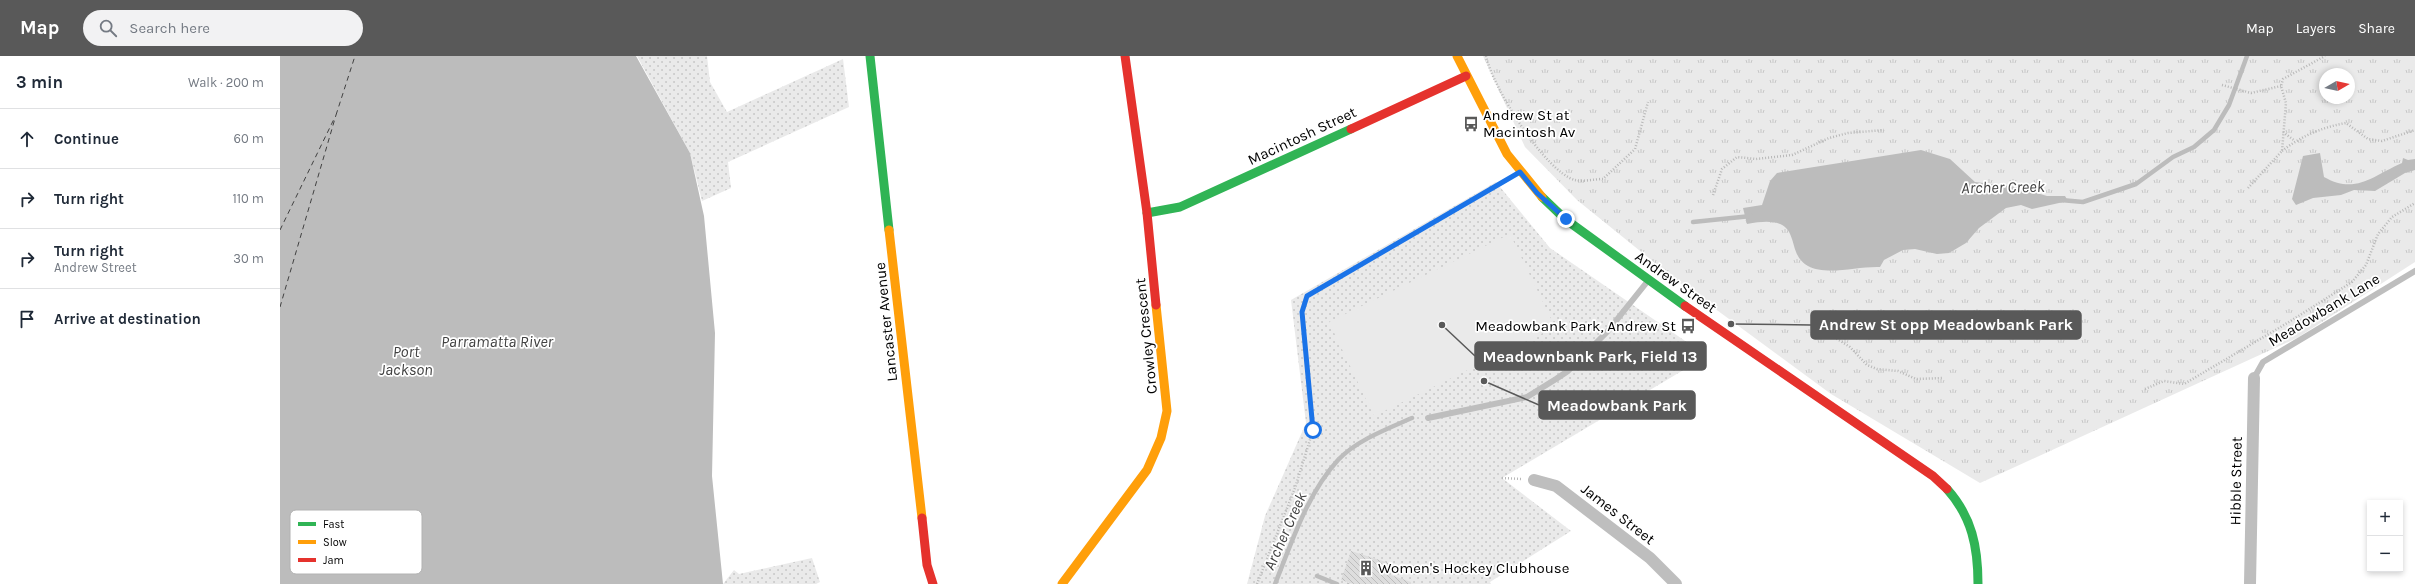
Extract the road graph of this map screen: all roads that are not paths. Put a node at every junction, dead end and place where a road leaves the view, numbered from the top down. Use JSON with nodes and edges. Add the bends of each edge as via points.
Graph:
{"nodes":[{"id":1,"x":1125,"y":56,"type":"edge"},
{"id":2,"x":1456,"y":56,"type":"edge"},
{"id":3,"x":873,"y":57,"type":"edge"},
{"id":4,"x":1466,"y":76,"type":"junction"},
{"id":5,"x":1147,"y":213,"type":"junction"},
{"id":6,"x":2415,"y":271,"type":"edge"},
{"id":7,"x":1648,"y":281,"type":"junction"},
{"id":8,"x":2254,"y":378,"type":"joint"},
{"id":9,"x":1428,"y":418,"type":"dead end"},
{"id":10,"x":1534,"y":480,"type":"road end"},
{"id":11,"x":934,"y":584,"type":"edge"},
{"id":12,"x":1062,"y":584,"type":"edge"},
{"id":13,"x":1676,"y":584,"type":"edge"},
{"id":14,"x":1978,"y":584,"type":"edge"},
{"id":15,"x":2250,"y":584,"type":"edge"}],
"edges":[{"from":1,"to":5,"type":"street","name":"Crowley Crescent"},
{"from":2,"to":4,"type":"street","name":"Andrew Street"},
{"from":3,"to":11,"type":"street","name":"Lancaster Avenue","via":[[927,565]]},
{"from":4,"to":5,"type":"street","name":"Macintosh Street","via":[[1180,208]]},
{"from":4,"to":7,"type":"street","name":"Andrew Street","via":[[1495,133],[1537,193],[1566,219]]},
{"from":5,"to":12,"type":"street","name":"Crowley Crescent","via":[[1167,412],[1161,438],[1147,470]]},
{"from":6,"to":8,"type":"lane","name":"Meadowbank Lane","via":[[2263,362]]},
{"from":7,"to":9,"type":"lane","via":[[1608,332],[1562,375],[1527,397]]},
{"from":7,"to":14,"type":"street","name":"Andrew Street","via":[[1948,488],[1975,533]]},
{"from":8,"to":15,"type":"street","name":"Hibble Street"},
{"from":10,"to":13,"type":"street","name":"James Street","via":[[1556,486],[1650,558]]}]}
